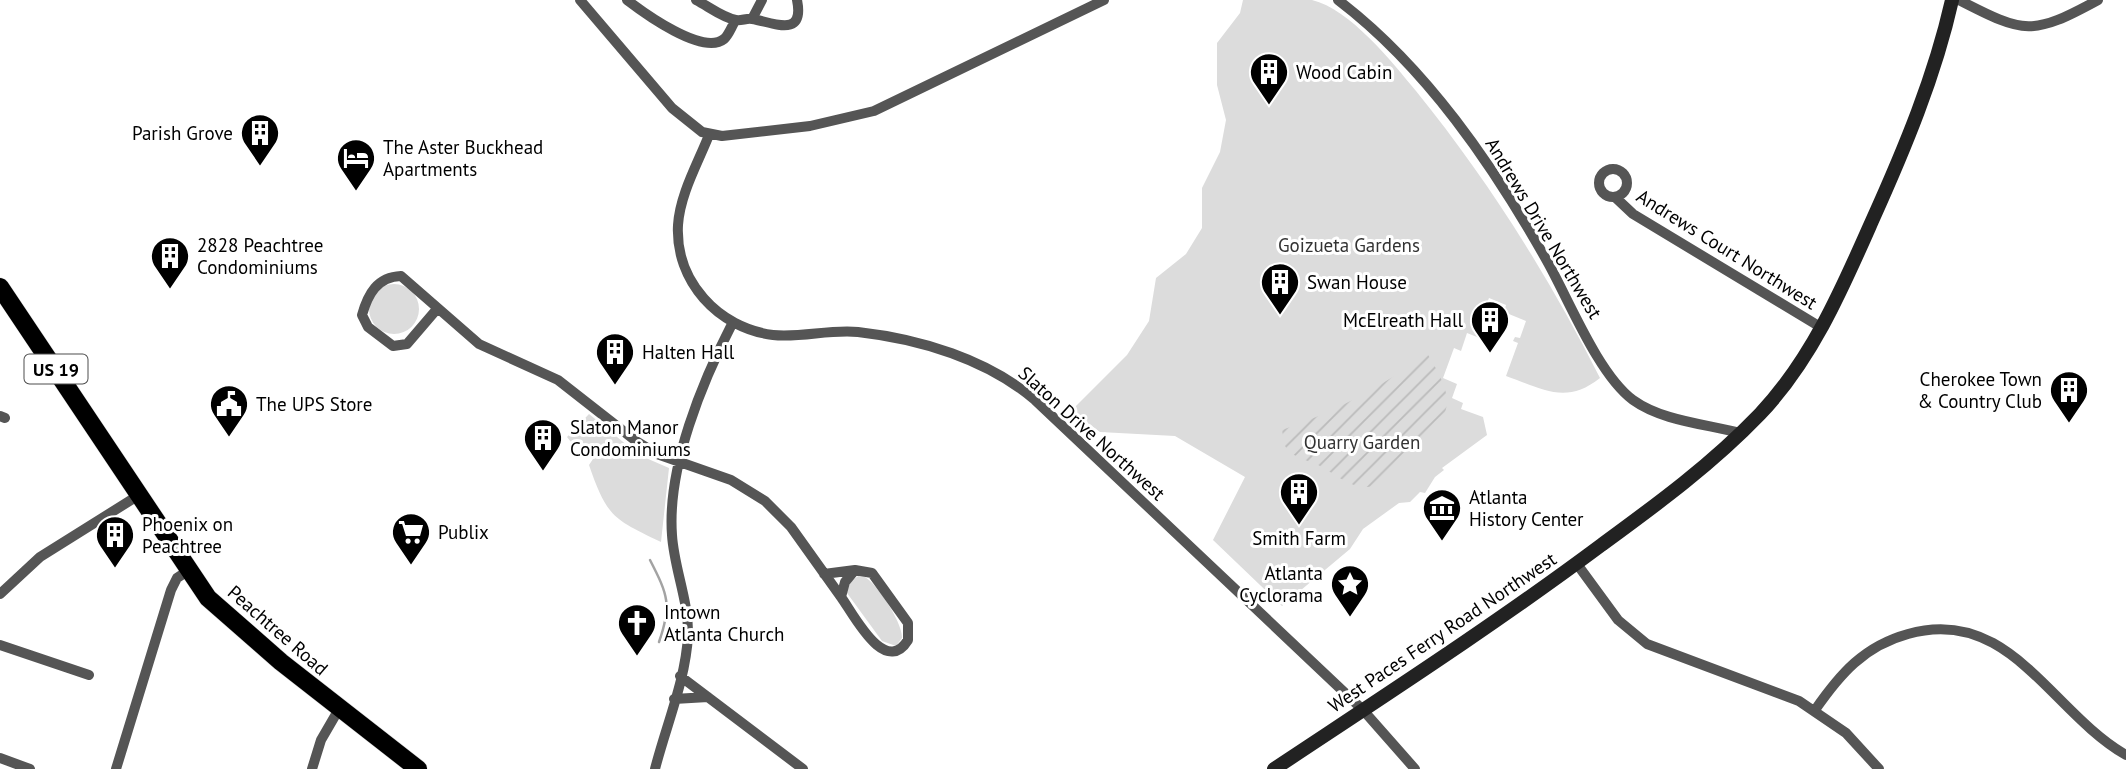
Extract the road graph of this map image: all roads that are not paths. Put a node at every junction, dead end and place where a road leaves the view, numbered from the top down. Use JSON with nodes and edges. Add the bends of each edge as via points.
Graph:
{"nodes":[{"id":1,"x":580,"y":0,"type":"edge"},
{"id":2,"x":626,"y":0,"type":"edge"},
{"id":3,"x":696,"y":0,"type":"edge"},
{"id":4,"x":762,"y":0,"type":"edge"},
{"id":5,"x":797,"y":0,"type":"edge"},
{"id":6,"x":1104,"y":0,"type":"edge"},
{"id":7,"x":1338,"y":0,"type":"edge"},
{"id":8,"x":1952,"y":0,"type":"edge"},
{"id":9,"x":1959,"y":0,"type":"edge"},
{"id":10,"x":2098,"y":0,"type":"edge"},
{"id":11,"x":752,"y":19,"type":"junction"},
{"id":12,"x":736,"y":20,"type":"junction"},
{"id":13,"x":709,"y":135,"type":"junction"},
{"id":14,"x":1616,"y":198,"type":"dead end"},
{"id":15,"x":3,"y":291,"type":"edge"},
{"id":16,"x":437,"y":309,"type":"junction"},
{"id":17,"x":733,"y":322,"type":"junction"},
{"id":18,"x":1822,"y":328,"type":"junction"},
{"id":19,"x":1740,"y":433,"type":"junction"},
{"id":20,"x":681,"y":463,"type":"junction"},
{"id":21,"x":139,"y":495,"type":"junction"},
{"id":22,"x":1577,"y":564,"type":"junction"},
{"id":23,"x":189,"y":570,"type":"junction"},
{"id":24,"x":855,"y":570,"type":"junction"},
{"id":25,"x":824,"y":574,"type":"junction"},
{"id":26,"x":0,"y":594,"type":"edge"},
{"id":27,"x":841,"y":597,"type":"junction"},
{"id":28,"x":0,"y":645,"type":"edge"},
{"id":29,"x":89,"y":675,"type":"dead end"},
{"id":30,"x":680,"y":676,"type":"junction"},
{"id":31,"x":708,"y":697,"type":"junction"},
{"id":32,"x":674,"y":699,"type":"junction"},
{"id":33,"x":339,"y":709,"type":"junction"},
{"id":34,"x":1363,"y":710,"type":"junction"},
{"id":35,"x":1815,"y":710,"type":"junction"},
{"id":36,"x":2126,"y":755,"type":"edge"},
{"id":37,"x":0,"y":758,"type":"edge"},
{"id":38,"x":30,"y":769,"type":"edge"},
{"id":39,"x":116,"y":769,"type":"edge"},
{"id":40,"x":312,"y":769,"type":"edge"},
{"id":41,"x":418,"y":769,"type":"edge"},
{"id":42,"x":655,"y":769,"type":"edge"},
{"id":43,"x":803,"y":769,"type":"edge"},
{"id":44,"x":1274,"y":769,"type":"edge"},
{"id":45,"x":1415,"y":769,"type":"edge"},
{"id":46,"x":1879,"y":769,"type":"edge"}],
"edges":[{"from":1,"to":13,"type":"street","via":[[672,108]]},
{"from":2,"to":12,"type":"street","via":[[690,39],[724,39]]},
{"from":3,"to":12,"type":"street"},
{"from":4,"to":11,"type":"street"},
{"from":5,"to":11,"type":"street","via":[[798,13],[783,27]]},
{"from":6,"to":13,"type":"street","via":[[874,111],[810,126]]},
{"from":7,"to":19,"type":"street","name":"Andrews Drive Northwest","via":[[1381,37],[1475,146],[1620,389],[1649,410]]},
{"from":8,"to":18,"type":"main road","name":"West Paces Ferry Road Northwest","via":[[1900,156]]},
{"from":9,"to":10,"type":"street","via":[[2003,23],[2032,28],[2058,22]]},
{"from":11,"to":12,"type":"street"},
{"from":13,"to":17,"type":"street","name":"Slaton Drive Northwest","via":[[682,203],[679,244],[696,290]]},
{"from":14,"to":18,"type":"street","name":"Andrews Court Northwest","via":[[1633,214]]},
{"from":15,"to":21,"type":"highway","number":"US 19"},
{"from":16,"to":16,"type":"street","via":[[401,276],[391,276],[375,286],[362,315],[368,327],[393,346],[407,344]]},
{"from":16,"to":20,"type":"street","via":[[479,344],[558,380],[636,441]]},
{"from":17,"to":20,"type":"street","via":[[701,388]]},
{"from":17,"to":34,"type":"street","name":"Slaton Drive Northwest","via":[[774,335],[838,331],[877,335],[963,358],[1004,377],[1034,400]]},
{"from":18,"to":19,"type":"main road","name":"West Paces Ferry Road Northwest","via":[[1776,395]]},
{"from":19,"to":22,"type":"main road","name":"West Paces Ferry Road Northwest","via":[[1694,477]]},
{"from":20,"to":25,"type":"street","via":[[732,480],[765,501]]},
{"from":20,"to":30,"type":"street","via":[[672,525],[688,624]]},
{"from":21,"to":23,"type":"highway","name":"Peachtree Road","number":"US 19"},
{"from":21,"to":26,"type":"street","via":[[40,557]]},
{"from":22,"to":34,"type":"main road","name":"West Paces Ferry Road Northwest","via":[[1459,649]]},
{"from":22,"to":35,"type":"street","via":[[1618,620],[1647,644]]},
{"from":23,"to":33,"type":"highway","name":"Peachtree Road","number":"US 19","via":[[230,619]]},
{"from":23,"to":39,"type":"street","via":[[177,578],[171,590]]},
{"from":24,"to":25,"type":"street"},
{"from":24,"to":27,"type":"street"},
{"from":24,"to":27,"type":"street","via":[[872,573],[908,623],[906,645],[892,652],[877,647]]},
{"from":25,"to":27,"type":"street"},
{"from":28,"to":29,"type":"street"},
{"from":30,"to":31,"type":"street"},
{"from":30,"to":32,"type":"street"},
{"from":31,"to":32,"type":"street"},
{"from":31,"to":43,"type":"street"},
{"from":32,"to":42,"type":"street"},
{"from":33,"to":40,"type":"street","via":[[321,740]]},
{"from":33,"to":41,"type":"highway","name":"Peachtree Road","number":"US 19"},
{"from":34,"to":44,"type":"main road","name":"West Paces Ferry Road Northwest"},
{"from":34,"to":45,"type":"street","name":"Slaton Drive Northwest"},
{"from":35,"to":36,"type":"street","via":[[1843,671],[1876,646],[1922,630],[1962,630],[2007,650],[2087,728]]},
{"from":35,"to":46,"type":"street","via":[[1846,733]]},
{"from":37,"to":38,"type":"street"}]}
